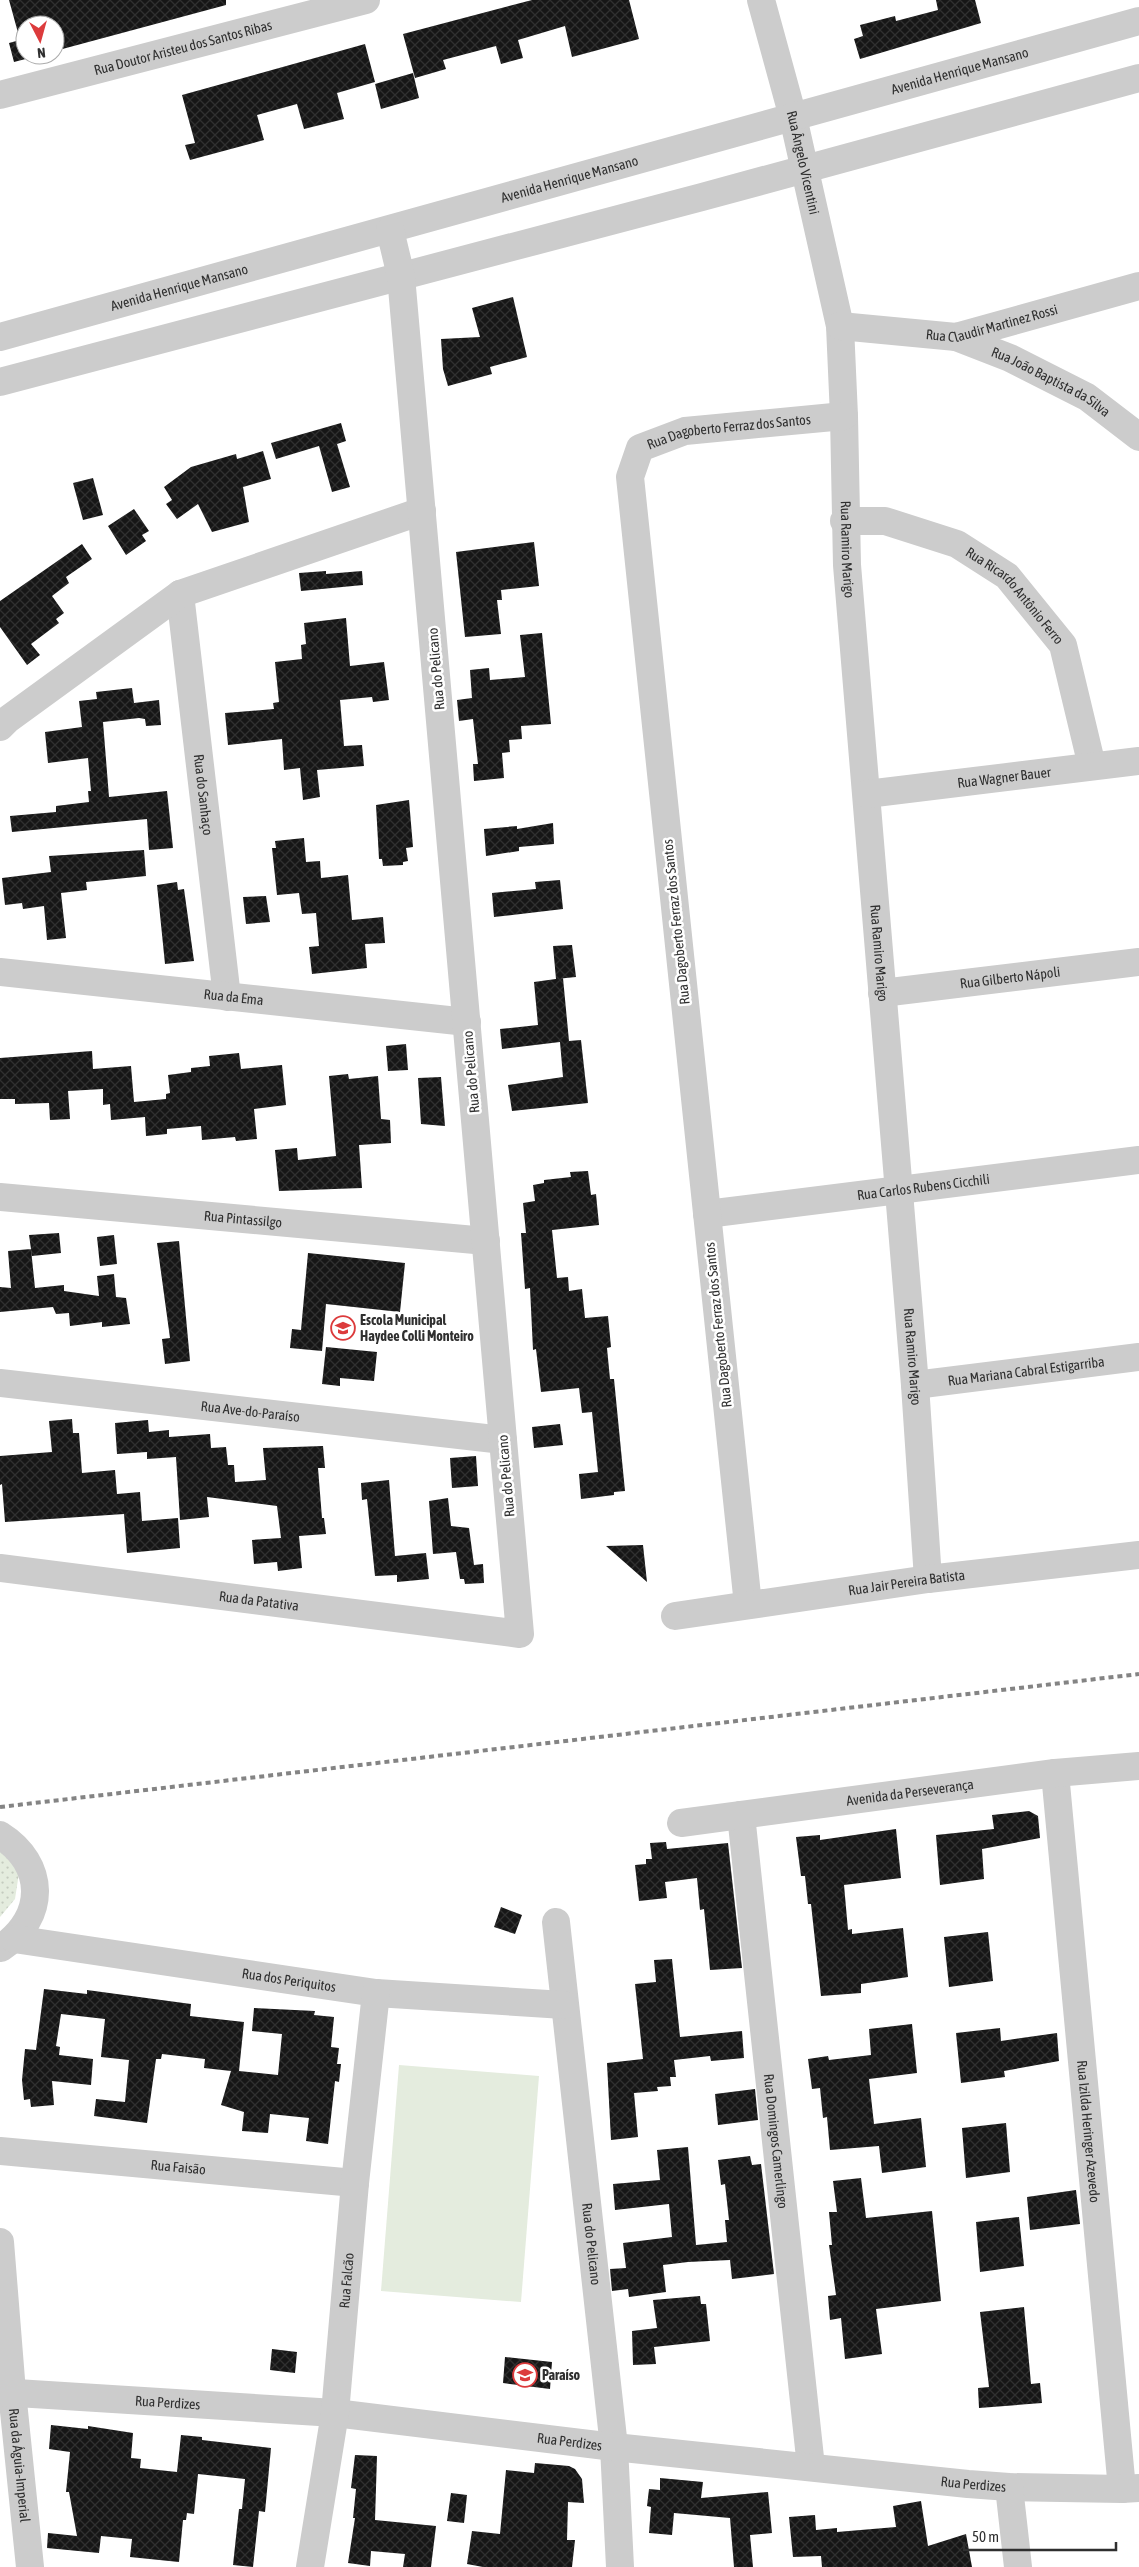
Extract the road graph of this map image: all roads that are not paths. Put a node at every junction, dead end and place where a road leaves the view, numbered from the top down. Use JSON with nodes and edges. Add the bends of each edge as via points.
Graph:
{"nodes":[{"id":1,"x":366,"y":0,"type":"edge"},
{"id":2,"x":761,"y":0,"type":"edge"},
{"id":3,"x":1139,"y":21,"type":"edge"},
{"id":4,"x":1139,"y":78,"type":"edge"},
{"id":5,"x":0,"y":95,"type":"edge"},
{"id":6,"x":793,"y":117,"type":"junction"},
{"id":7,"x":804,"y":168,"type":"junction"},
{"id":8,"x":390,"y":230,"type":"junction"},
{"id":9,"x":401,"y":276,"type":"junction"},
{"id":10,"x":1139,"y":286,"type":"edge"},
{"id":11,"x":840,"y":326,"type":"junction"},
{"id":12,"x":0,"y":337,"type":"edge"},
{"id":13,"x":956,"y":337,"type":"junction"},
{"id":14,"x":0,"y":382,"type":"edge"},
{"id":15,"x":844,"y":416,"type":"junction"},
{"id":16,"x":1139,"y":437,"type":"edge"},
{"id":17,"x":422,"y":511,"type":"junction"},
{"id":18,"x":844,"y":522,"type":"junction"},
{"id":19,"x":180,"y":594,"type":"junction"},
{"id":20,"x":0,"y":727,"type":"edge"},
{"id":21,"x":1139,"y":761,"type":"edge"},
{"id":22,"x":1092,"y":766,"type":"junction"},
{"id":23,"x":867,"y":794,"type":"junction"},
{"id":24,"x":1139,"y":962,"type":"edge"},
{"id":25,"x":0,"y":972,"type":"edge"},
{"id":26,"x":882,"y":993,"type":"junction"},
{"id":27,"x":227,"y":997,"type":"junction"},
{"id":28,"x":467,"y":1022,"type":"junction"},
{"id":29,"x":1139,"y":1160,"type":"edge"},
{"id":30,"x":897,"y":1189,"type":"junction"},
{"id":31,"x":0,"y":1197,"type":"edge"},
{"id":32,"x":707,"y":1214,"type":"junction"},
{"id":33,"x":486,"y":1241,"type":"junction"},
{"id":34,"x":1139,"y":1357,"type":"edge"},
{"id":35,"x":0,"y":1383,"type":"edge"},
{"id":36,"x":915,"y":1385,"type":"junction"},
{"id":37,"x":503,"y":1440,"type":"junction"},
{"id":38,"x":1139,"y":1555,"type":"edge"},
{"id":39,"x":0,"y":1568,"type":"edge"},
{"id":40,"x":928,"y":1578,"type":"junction"},
{"id":41,"x":748,"y":1605,"type":"junction"},
{"id":42,"x":675,"y":1616,"type":"dead end"},
{"id":43,"x":520,"y":1634,"type":"joint"},
{"id":44,"x":1139,"y":1766,"type":"edge"},
{"id":45,"x":1055,"y":1773,"type":"junction"},
{"id":46,"x":742,"y":1815,"type":"junction"},
{"id":47,"x":681,"y":1823,"type":"dead end"},
{"id":48,"x":0,"y":1835,"type":"edge"},
{"id":49,"x":556,"y":1922,"type":"dead end"},
{"id":50,"x":7,"y":1944,"type":"edge"},
{"id":51,"x":376,"y":1993,"type":"junction"},
{"id":52,"x":564,"y":2005,"type":"junction"},
{"id":53,"x":0,"y":2151,"type":"edge"},
{"id":54,"x":355,"y":2183,"type":"junction"},
{"id":55,"x":0,"y":2242,"type":"edge"},
{"id":56,"x":6,"y":2392,"type":"edge"},
{"id":57,"x":336,"y":2413,"type":"junction"},
{"id":58,"x":614,"y":2447,"type":"junction"},
{"id":59,"x":811,"y":2467,"type":"junction"},
{"id":60,"x":1009,"y":2487,"type":"junction"},
{"id":61,"x":1131,"y":2489,"type":"edge"},
{"id":62,"x":30,"y":2567,"type":"edge"},
{"id":63,"x":310,"y":2567,"type":"edge"},
{"id":64,"x":620,"y":2567,"type":"edge"},
{"id":65,"x":1018,"y":2567,"type":"edge"}],
"edges":[{"from":1,"to":5,"type":"street","name":"Rua Doutor Aristeu dos Santos Ribas"},
{"from":2,"to":6,"type":"street","name":"Rua Ângelo Vicentini"},
{"from":3,"to":6,"type":"street","name":"Avenida Henrique Mansano"},
{"from":4,"to":7,"type":"street"},
{"from":6,"to":7,"type":"street","name":"Rua Ângelo Vicentini"},
{"from":6,"to":8,"type":"street","name":"Avenida Henrique Mansano"},
{"from":7,"to":9,"type":"street"},
{"from":7,"to":11,"type":"street","name":"Rua Ângelo Vicentini"},
{"from":8,"to":9,"type":"street","name":"Rua do Pelicano"},
{"from":8,"to":12,"type":"street","name":"Avenida Henrique Mansano"},
{"from":9,"to":14,"type":"street"},
{"from":9,"to":17,"type":"street","name":"Rua do Pelicano"},
{"from":10,"to":13,"type":"street","name":"Rua Claudir Martinez Rossi"},
{"from":11,"to":13,"type":"street","name":"Rua Claudir Martinez Rossi"},
{"from":11,"to":15,"type":"street","name":"Rua Ramiro Marigo"},
{"from":13,"to":16,"type":"street","name":"Rua João Baptista da Silva","via":[[1010,358],[1087,397]]},
{"from":15,"to":18,"type":"street","name":"Rua Ramiro Marigo"},
{"from":15,"to":32,"type":"street","name":"Rua Dagoberto Ferraz dos Santos","via":[[685,431],[640,448],[630,477]]},
{"from":17,"to":19,"type":"street"},
{"from":17,"to":28,"type":"street","name":"Rua do Pelicano"},
{"from":18,"to":22,"type":"street","name":"Rua Ricardo Antônio Ferro","via":[[885,521],[957,544],[1006,576],[1062,645]]},
{"from":18,"to":23,"type":"street","name":"Rua Ramiro Marigo"},
{"from":19,"to":20,"type":"street"},
{"from":19,"to":27,"type":"street","name":"Rua do Sanhaço"},
{"from":21,"to":22,"type":"street","name":"Rua Wagner Bauer"},
{"from":22,"to":23,"type":"street","name":"Rua Wagner Bauer"},
{"from":23,"to":26,"type":"street","name":"Rua Ramiro Marigo"},
{"from":24,"to":26,"type":"street","name":"Rua Gilberto Nápoli"},
{"from":25,"to":27,"type":"street","name":"Rua da Ema"},
{"from":26,"to":30,"type":"street","name":"Rua Ramiro Marigo"},
{"from":27,"to":28,"type":"street","name":"Rua da Ema"},
{"from":28,"to":33,"type":"street","name":"Rua do Pelicano"},
{"from":29,"to":30,"type":"street","name":"Rua Carlos Rubens Cicchili"},
{"from":30,"to":32,"type":"street","name":"Rua Carlos Rubens Cicchili"},
{"from":30,"to":36,"type":"street","name":"Rua Ramiro Marigo"},
{"from":31,"to":33,"type":"street","name":"Rua Pintassilgo"},
{"from":32,"to":41,"type":"street","name":"Rua Dagoberto Ferraz dos Santos"},
{"from":33,"to":37,"type":"street","name":"Rua do Pelicano"},
{"from":34,"to":36,"type":"street","name":"Rua Mariana Cabral Estigarriba"},
{"from":35,"to":37,"type":"street","name":"Rua Ave-do-Paraíso"},
{"from":36,"to":40,"type":"street","name":"Rua Ramiro Marigo"},
{"from":37,"to":43,"type":"street","name":"Rua do Pelicano"},
{"from":38,"to":40,"type":"street","name":"Rua Jair Pereira Batista"},
{"from":39,"to":43,"type":"street","name":"Rua da Patativa"},
{"from":40,"to":41,"type":"street","name":"Rua Jair Pereira Batista"},
{"from":41,"to":42,"type":"street","name":"Rua Jair Pereira Batista"},
{"from":44,"to":45,"type":"street","name":"Avenida da Perseverança"},
{"from":45,"to":46,"type":"street","name":"Avenida da Perseverança"},
{"from":45,"to":61,"type":"street","name":"Rua Izilda Heringer Azevedo"},
{"from":46,"to":47,"type":"street","name":"Avenida da Perseverança"},
{"from":46,"to":59,"type":"street","name":"Rua Domingos Camerlingo"},
{"from":48,"to":50,"type":"street","via":[[15,1845],[28,1862],[35,1882],[34,1903],[27,1923]]},
{"from":49,"to":52,"type":"street","name":"Rua do Pelicano"},
{"from":50,"to":51,"type":"street","name":"Rua dos Periquitos"},
{"from":51,"to":52,"type":"street","name":"Rua dos Periquitos"},
{"from":51,"to":54,"type":"street","name":"Rua Falcão"},
{"from":52,"to":58,"type":"street","name":"Rua do Pelicano"},
{"from":53,"to":54,"type":"street","name":"Rua Faisão"},
{"from":54,"to":57,"type":"street","name":"Rua Falcão"},
{"from":55,"to":56,"type":"street","name":"Rua da Águia-Imperial"},
{"from":56,"to":57,"type":"street","name":"Rua Perdizes"},
{"from":56,"to":62,"type":"street","name":"Rua da Águia-Imperial"},
{"from":57,"to":58,"type":"street","name":"Rua Perdizes"},
{"from":57,"to":63,"type":"street","name":"Rua Falcão"},
{"from":58,"to":59,"type":"street","name":"Rua Perdizes"},
{"from":58,"to":64,"type":"street","name":"Rua do Pelicano"},
{"from":59,"to":60,"type":"street","name":"Rua Perdizes"},
{"from":60,"to":61,"type":"street","name":"Rua Perdizes"},
{"from":60,"to":65,"type":"street"}]}
